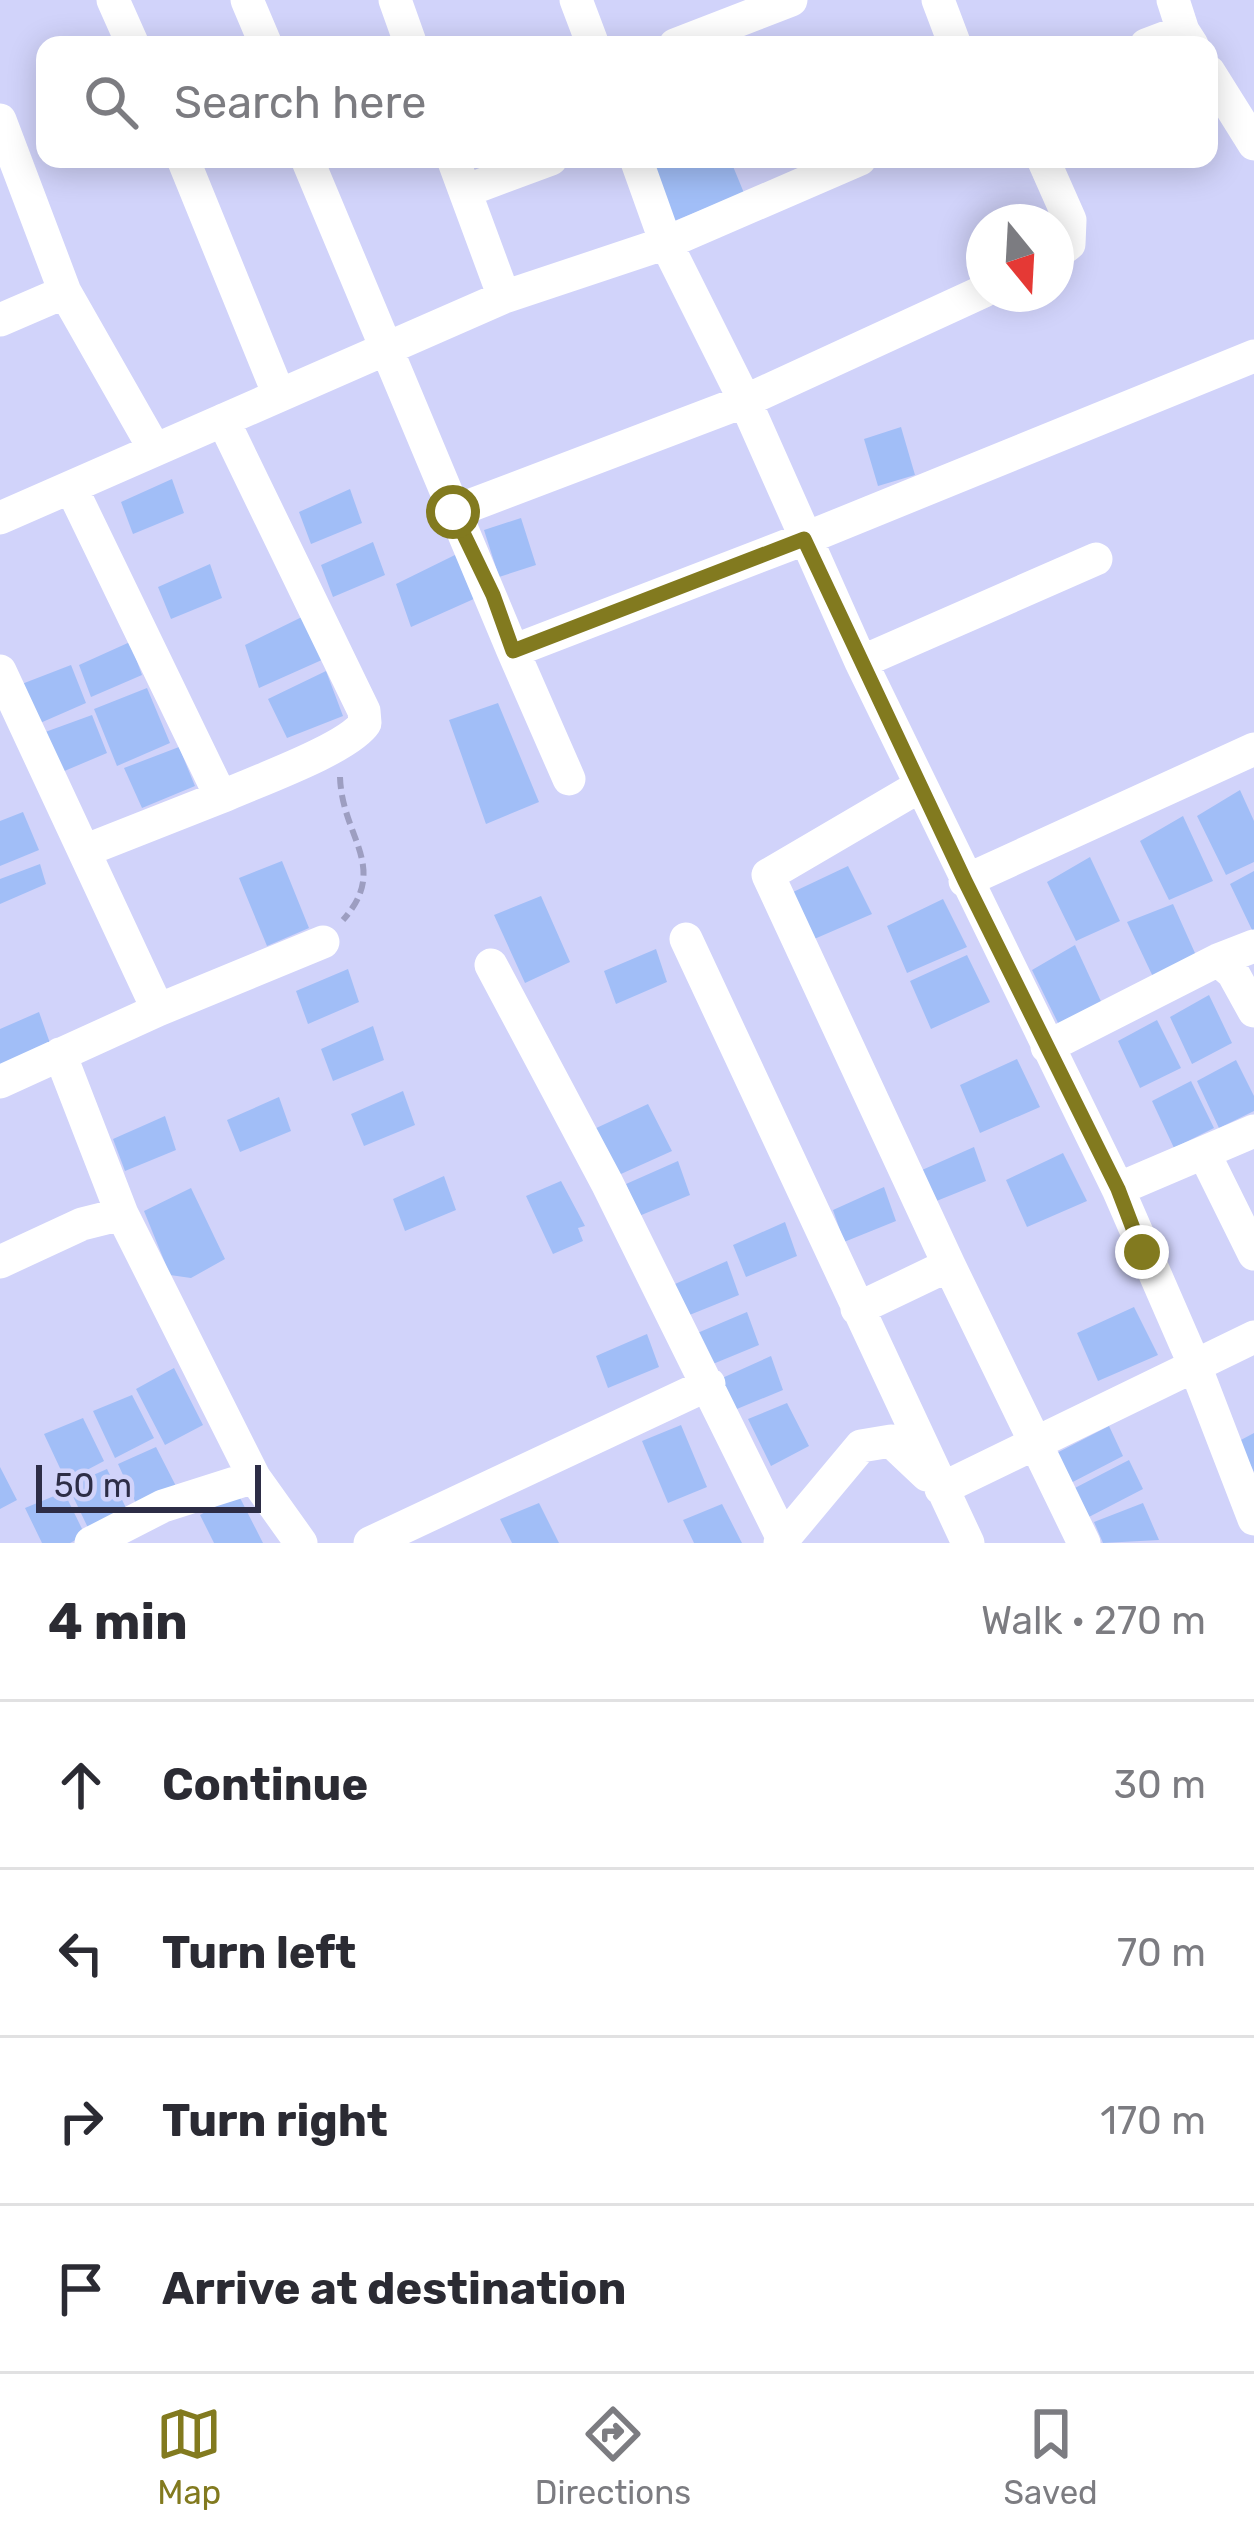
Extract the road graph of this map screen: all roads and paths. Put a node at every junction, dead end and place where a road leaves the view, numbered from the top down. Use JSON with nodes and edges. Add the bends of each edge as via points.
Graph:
{"nodes":[{"id":1,"x":113,"y":0,"type":"edge"},
{"id":2,"x":247,"y":0,"type":"edge"},
{"id":3,"x":395,"y":0,"type":"edge"},
{"id":4,"x":576,"y":0,"type":"edge"},
{"id":5,"x":791,"y":0,"type":"edge"},
{"id":6,"x":938,"y":0,"type":"edge"},
{"id":7,"x":129,"y":36,"type":"edge"},
{"id":8,"x":262,"y":36,"type":"edge"},
{"id":9,"x":408,"y":36,"type":"edge"},
{"id":10,"x":590,"y":36,"type":"edge"},
{"id":11,"x":697,"y":36,"type":"edge"},
{"id":12,"x":952,"y":36,"type":"edge"},
{"id":13,"x":1218,"y":86,"type":"edge"},
{"id":14,"x":0,"y":120,"type":"edge"},
{"id":15,"x":1254,"y":144,"type":"edge"},
{"id":16,"x":187,"y":168,"type":"edge"},
{"id":17,"x":312,"y":168,"type":"edge"},
{"id":18,"x":499,"y":168,"type":"edge"},
{"id":19,"x":639,"y":168,"type":"edge"},
{"id":20,"x":839,"y":168,"type":"edge"},
{"id":21,"x":1047,"y":168,"type":"edge"},
{"id":22,"x":8,"y":171,"type":"edge"},
{"id":23,"x":459,"y":175,"type":"edge"},
{"id":24,"x":1063,"y":204,"type":"edge"},
{"id":25,"x":666,"y":243,"type":"junction"},
{"id":26,"x":65,"y":292,"type":"junction"},
{"id":27,"x":504,"y":297,"type":"junction"},
{"id":28,"x":966,"y":299,"type":"edge"},
{"id":29,"x":0,"y":320,"type":"edge"},
{"id":30,"x":388,"y":347,"type":"junction"},
{"id":31,"x":1254,"y":356,"type":"edge"},
{"id":32,"x":279,"y":395,"type":"junction"},
{"id":33,"x":746,"y":401,"type":"junction"},
{"id":34,"x":223,"y":419,"type":"junction"},
{"id":35,"x":155,"y":449,"type":"junction"},
{"id":36,"x":71,"y":487,"type":"junction"},
{"id":37,"x":453,"y":512,"type":"junction"},
{"id":38,"x":0,"y":518,"type":"edge"},
{"id":39,"x":804,"y":539,"type":"junction"},
{"id":40,"x":1096,"y":559,"type":"dead end"},
{"id":41,"x":513,"y":651,"type":"junction"},
{"id":42,"x":861,"y":662,"type":"junction"},
{"id":43,"x":0,"y":671,"type":"edge"},
{"id":44,"x":339,"y":744,"type":"junction"},
{"id":45,"x":1254,"y":749,"type":"edge"},
{"id":46,"x":569,"y":779,"type":"dead end"},
{"id":47,"x":920,"y":786,"type":"junction"},
{"id":48,"x":221,"y":797,"type":"junction"},
{"id":49,"x":84,"y":850,"type":"junction"},
{"id":50,"x":965,"y":881,"type":"junction"},
{"id":51,"x":686,"y":939,"type":"dead end"},
{"id":52,"x":323,"y":943,"type":"joint"},
{"id":53,"x":1254,"y":946,"type":"edge"},
{"id":54,"x":1218,"y":960,"type":"junction"},
{"id":55,"x":491,"y":965,"type":"dead end"},
{"id":56,"x":158,"y":1010,"type":"junction"},
{"id":57,"x":1254,"y":1011,"type":"edge"},
{"id":58,"x":1048,"y":1047,"type":"junction"},
{"id":59,"x":60,"y":1054,"type":"junction"},
{"id":60,"x":0,"y":1082,"type":"edge"},
{"id":61,"x":1254,"y":1131,"type":"edge"},
{"id":62,"x":1204,"y":1153,"type":"junction"},
{"id":63,"x":1118,"y":1189,"type":"junction"},
{"id":64,"x":122,"y":1214,"type":"junction"},
{"id":65,"x":1254,"y":1254,"type":"edge"},
{"id":66,"x":0,"y":1262,"type":"edge"},
{"id":67,"x":949,"y":1264,"type":"junction"},
{"id":68,"x":857,"y":1309,"type":"junction"},
{"id":69,"x":1254,"y":1336,"type":"edge"},
{"id":70,"x":1195,"y":1366,"type":"junction"},
{"id":71,"x":709,"y":1384,"type":"junction"},
{"id":72,"x":1034,"y":1441,"type":"junction"},
{"id":73,"x":254,"y":1478,"type":"junction"},
{"id":74,"x":941,"y":1489,"type":"junction"},
{"id":75,"x":1253,"y":1515,"type":"edge"},
{"id":76,"x":783,"y":1542,"type":"edge"},
{"id":77,"x":91,"y":1543,"type":"edge"},
{"id":78,"x":301,"y":1543,"type":"edge"},
{"id":79,"x":370,"y":1543,"type":"edge"},
{"id":80,"x":968,"y":1543,"type":"edge"},
{"id":81,"x":1084,"y":1543,"type":"edge"}],
"edges":[{"from":1,"to":7,"type":"street"},
{"from":2,"to":8,"type":"street"},
{"from":3,"to":9,"type":"street"},
{"from":4,"to":10,"type":"street"},
{"from":5,"to":11,"type":"street"},
{"from":6,"to":12,"type":"street"},
{"from":13,"to":15,"type":"street"},
{"from":14,"to":22,"type":"street"},
{"from":16,"to":32,"type":"street"},
{"from":17,"to":30,"type":"street"},
{"from":18,"to":23,"type":"street"},
{"from":19,"to":25,"type":"street"},
{"from":20,"to":25,"type":"street"},
{"from":21,"to":24,"type":"street"},
{"from":22,"to":26,"type":"street"},
{"from":23,"to":27,"type":"street"},
{"from":25,"to":27,"type":"street"},
{"from":25,"to":33,"type":"street"},
{"from":26,"to":29,"type":"street"},
{"from":26,"to":35,"type":"street"},
{"from":27,"to":30,"type":"street"},
{"from":28,"to":33,"type":"street"},
{"from":30,"to":32,"type":"street"},
{"from":30,"to":37,"type":"street"},
{"from":31,"to":39,"type":"street"},
{"from":32,"to":34,"type":"street"},
{"from":33,"to":37,"type":"street"},
{"from":33,"to":39,"type":"street"},
{"from":34,"to":35,"type":"street"},
{"from":34,"to":44,"type":"street","via":[[364,711],[358,734]]},
{"from":35,"to":36,"type":"street"},
{"from":36,"to":38,"type":"street"},
{"from":36,"to":48,"type":"street"},
{"from":37,"to":41,"type":"street"},
{"from":39,"to":41,"type":"street"},
{"from":39,"to":42,"type":"street"},
{"from":40,"to":42,"type":"street"},
{"from":41,"to":46,"type":"street"},
{"from":42,"to":47,"type":"street"},
{"from":43,"to":49,"type":"street"},
{"from":44,"to":48,"type":"street"},
{"from":44,"to":52,"type":"path","via":[[340,789],[367,872],[361,900]]},
{"from":45,"to":50,"type":"street"},
{"from":47,"to":50,"type":"street"},
{"from":47,"to":67,"type":"street","via":[[768,875]]},
{"from":48,"to":49,"type":"street"},
{"from":49,"to":56,"type":"street"},
{"from":50,"to":58,"type":"street"},
{"from":51,"to":68,"type":"street"},
{"from":52,"to":56,"type":"street"},
{"from":53,"to":54,"type":"street"},
{"from":54,"to":57,"type":"street"},
{"from":54,"to":58,"type":"street"},
{"from":55,"to":71,"type":"street"},
{"from":56,"to":59,"type":"street"},
{"from":58,"to":63,"type":"street"},
{"from":59,"to":60,"type":"street"},
{"from":59,"to":64,"type":"street"},
{"from":61,"to":62,"type":"street"},
{"from":62,"to":63,"type":"street"},
{"from":62,"to":65,"type":"street"},
{"from":63,"to":70,"type":"street"},
{"from":64,"to":66,"type":"street"},
{"from":64,"to":73,"type":"street"},
{"from":67,"to":68,"type":"street"},
{"from":67,"to":72,"type":"street"},
{"from":68,"to":74,"type":"street"},
{"from":69,"to":70,"type":"street"},
{"from":70,"to":72,"type":"street"},
{"from":70,"to":75,"type":"street"},
{"from":71,"to":76,"type":"street"},
{"from":71,"to":79,"type":"street"},
{"from":72,"to":74,"type":"street"},
{"from":72,"to":81,"type":"street"},
{"from":73,"to":77,"type":"street","via":[[163,1506]]},
{"from":73,"to":78,"type":"street"},
{"from":74,"to":76,"type":"street","via":[[891,1441],[861,1446]]},
{"from":74,"to":80,"type":"street"}]}
